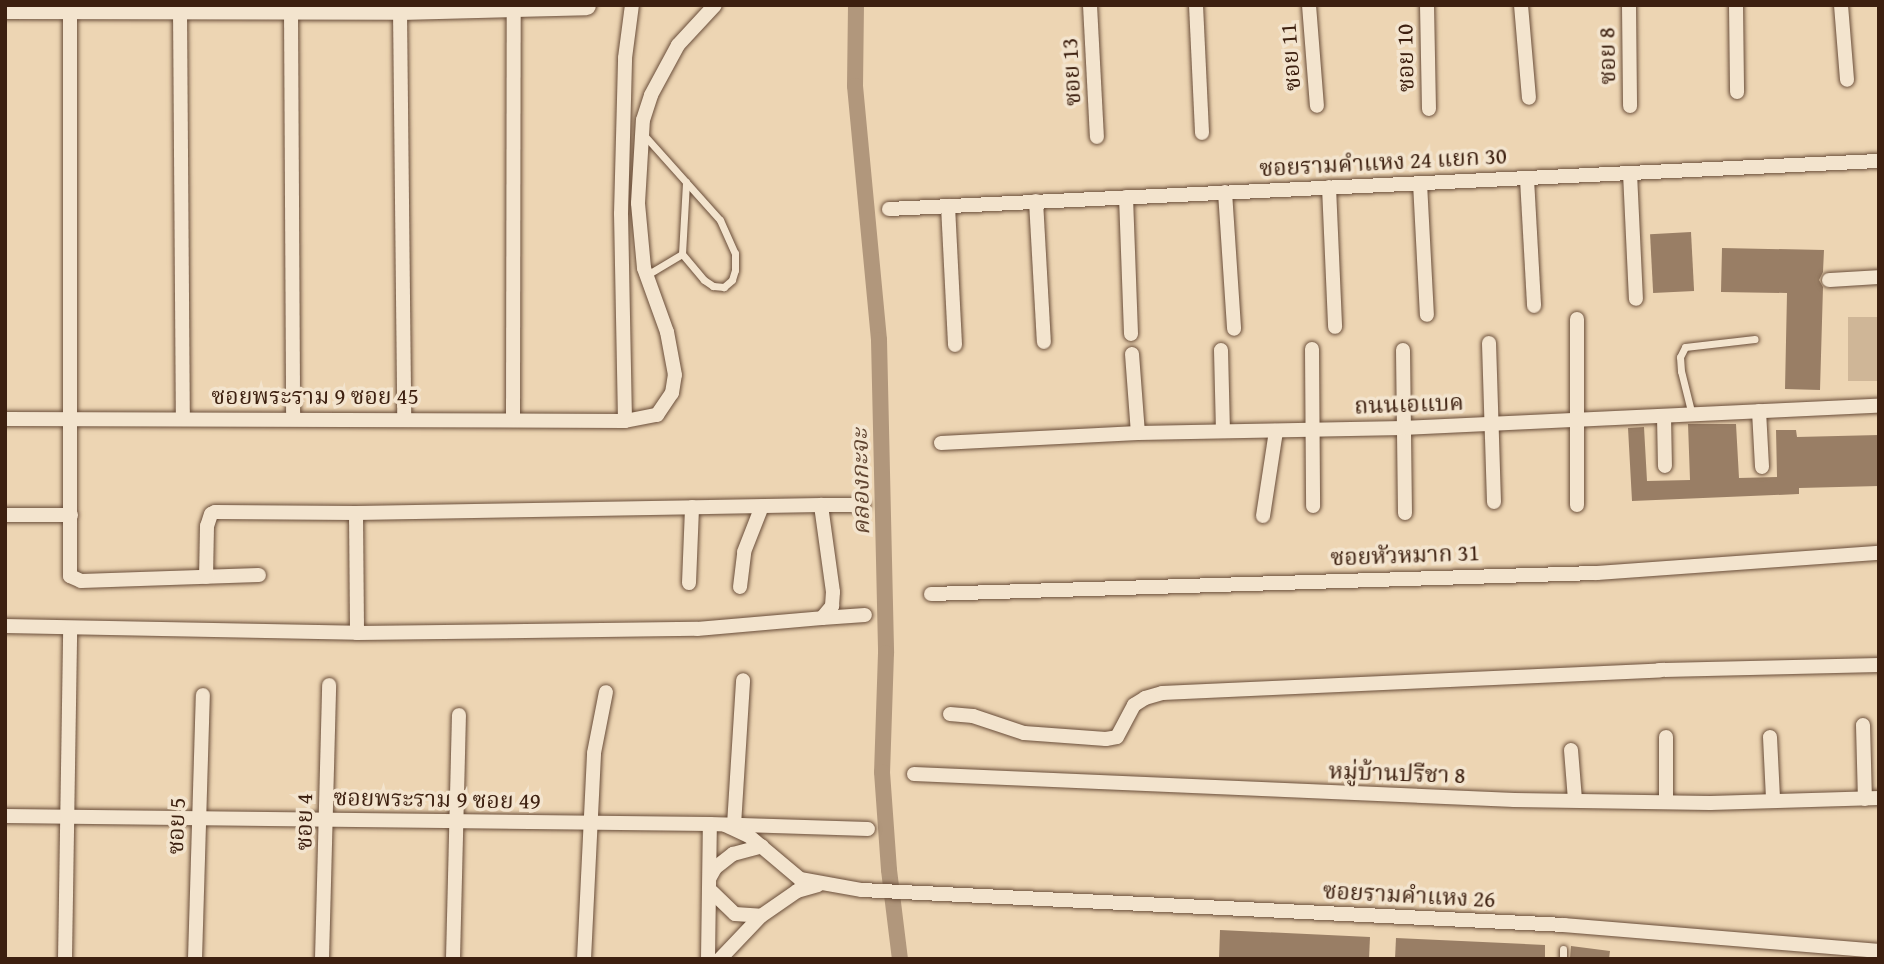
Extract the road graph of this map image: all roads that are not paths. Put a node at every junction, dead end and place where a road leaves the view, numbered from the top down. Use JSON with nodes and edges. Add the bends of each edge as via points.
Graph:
{"nodes":[{"id":1,"x":586,"y":5,"type":"edge"},
{"id":2,"x":632,"y":5,"type":"edge"},
{"id":3,"x":715,"y":5,"type":"edge"},
{"id":4,"x":1090,"y":5,"type":"edge"},
{"id":5,"x":1196,"y":5,"type":"edge"},
{"id":6,"x":1309,"y":5,"type":"edge"},
{"id":7,"x":1427,"y":5,"type":"edge"},
{"id":8,"x":1521,"y":5,"type":"edge"},
{"id":9,"x":1629,"y":5,"type":"edge"},
{"id":10,"x":1736,"y":5,"type":"edge"},
{"id":11,"x":1841,"y":5,"type":"edge"},
{"id":12,"x":513,"y":7,"type":"edge"},
{"id":13,"x":5,"y":9,"type":"edge"},
{"id":14,"x":180,"y":9,"type":"junction"},
{"id":15,"x":291,"y":9,"type":"junction"},
{"id":16,"x":70,"y":10,"type":"junction"},
{"id":17,"x":400,"y":10,"type":"junction"},
{"id":18,"x":1847,"y":80,"type":"dead end"},
{"id":19,"x":1737,"y":92,"type":"dead end"},
{"id":20,"x":624,"y":94,"type":"junction"},
{"id":21,"x":651,"y":95,"type":"junction"},
{"id":22,"x":1529,"y":98,"type":"dead end"},
{"id":23,"x":1317,"y":106,"type":"dead end"},
{"id":24,"x":1630,"y":106,"type":"dead end"},
{"id":25,"x":1429,"y":109,"type":"dead end"},
{"id":26,"x":641,"y":132,"type":"junction"},
{"id":27,"x":1202,"y":133,"type":"dead end"},
{"id":28,"x":1097,"y":137,"type":"dead end"},
{"id":29,"x":1879,"y":161,"type":"edge"},
{"id":30,"x":1630,"y":173,"type":"junction"},
{"id":31,"x":1527,"y":178,"type":"junction"},
{"id":32,"x":686,"y":182,"type":"junction"},
{"id":33,"x":1420,"y":183,"type":"junction"},
{"id":34,"x":1329,"y":187,"type":"junction"},
{"id":35,"x":1225,"y":192,"type":"junction"},
{"id":36,"x":1126,"y":197,"type":"junction"},
{"id":37,"x":1036,"y":201,"type":"junction"},
{"id":38,"x":948,"y":206,"type":"junction"},
{"id":39,"x":889,"y":209,"type":"dead end"},
{"id":40,"x":682,"y":254,"type":"junction"},
{"id":41,"x":646,"y":276,"type":"junction"},
{"id":42,"x":1879,"y":277,"type":"edge"},
{"id":43,"x":623,"y":279,"type":"junction"},
{"id":44,"x":1829,"y":280,"type":"dead end"},
{"id":45,"x":1636,"y":299,"type":"dead end"},
{"id":46,"x":1534,"y":306,"type":"dead end"},
{"id":47,"x":1427,"y":315,"type":"dead end"},
{"id":48,"x":1577,"y":319,"type":"dead end"},
{"id":49,"x":1335,"y":327,"type":"dead end"},
{"id":50,"x":1234,"y":328,"type":"dead end"},
{"id":51,"x":1131,"y":334,"type":"dead end"},
{"id":52,"x":1755,"y":339,"type":"dead end"},
{"id":53,"x":1044,"y":342,"type":"dead end"},
{"id":54,"x":1489,"y":343,"type":"dead end"},
{"id":55,"x":956,"y":345,"type":"dead end"},
{"id":56,"x":1312,"y":349,"type":"dead end"},
{"id":57,"x":1221,"y":350,"type":"dead end"},
{"id":58,"x":1403,"y":350,"type":"dead end"},
{"id":59,"x":1132,"y":354,"type":"dead end"},
{"id":60,"x":1879,"y":406,"type":"edge"},
{"id":61,"x":1759,"y":411,"type":"junction"},
{"id":62,"x":1692,"y":415,"type":"junction"},
{"id":63,"x":1664,"y":416,"type":"junction"},
{"id":64,"x":293,"y":418,"type":"junction"},
{"id":65,"x":5,"y":419,"type":"edge"},
{"id":66,"x":72,"y":419,"type":"junction"},
{"id":67,"x":183,"y":419,"type":"junction"},
{"id":68,"x":404,"y":419,"type":"junction"},
{"id":69,"x":513,"y":419,"type":"junction"},
{"id":70,"x":1577,"y":420,"type":"junction"},
{"id":71,"x":625,"y":421,"type":"junction"},
{"id":72,"x":1492,"y":423,"type":"junction"},
{"id":73,"x":1404,"y":428,"type":"junction"},
{"id":74,"x":1314,"y":430,"type":"junction"},
{"id":75,"x":1223,"y":431,"type":"junction"},
{"id":76,"x":1276,"y":431,"type":"junction"},
{"id":77,"x":1138,"y":433,"type":"junction"},
{"id":78,"x":942,"y":443,"type":"dead end"},
{"id":79,"x":1665,"y":466,"type":"dead end"},
{"id":80,"x":1762,"y":467,"type":"dead end"},
{"id":81,"x":1494,"y":502,"type":"dead end"},
{"id":82,"x":821,"y":505,"type":"junction"},
{"id":83,"x":863,"y":505,"type":"dead end"},
{"id":84,"x":1577,"y":505,"type":"dead end"},
{"id":85,"x":762,"y":506,"type":"junction"},
{"id":86,"x":1313,"y":506,"type":"dead end"},
{"id":87,"x":692,"y":507,"type":"junction"},
{"id":88,"x":356,"y":513,"type":"junction"},
{"id":89,"x":1405,"y":513,"type":"dead end"},
{"id":90,"x":5,"y":515,"type":"edge"},
{"id":91,"x":71,"y":515,"type":"junction"},
{"id":92,"x":1263,"y":516,"type":"dead end"},
{"id":93,"x":1879,"y":554,"type":"edge"},
{"id":94,"x":259,"y":575,"type":"dead end"},
{"id":95,"x":206,"y":577,"type":"junction"},
{"id":96,"x":689,"y":583,"type":"dead end"},
{"id":97,"x":740,"y":587,"type":"dead end"},
{"id":98,"x":931,"y":594,"type":"dead end"},
{"id":99,"x":865,"y":615,"type":"dead end"},
{"id":100,"x":822,"y":618,"type":"junction"},
{"id":101,"x":5,"y":626,"type":"edge"},
{"id":102,"x":70,"y":628,"type":"junction"},
{"id":103,"x":357,"y":633,"type":"junction"},
{"id":104,"x":1879,"y":665,"type":"edge"},
{"id":105,"x":743,"y":680,"type":"dead end"},
{"id":106,"x":329,"y":685,"type":"dead end"},
{"id":107,"x":606,"y":692,"type":"dead end"},
{"id":108,"x":203,"y":695,"type":"dead end"},
{"id":109,"x":950,"y":714,"type":"dead end"},
{"id":110,"x":460,"y":715,"type":"dead end"},
{"id":111,"x":1863,"y":725,"type":"dead end"},
{"id":112,"x":1666,"y":737,"type":"dead end"},
{"id":113,"x":1770,"y":737,"type":"dead end"},
{"id":114,"x":1571,"y":750,"type":"dead end"},
{"id":115,"x":914,"y":774,"type":"dead end"},
{"id":116,"x":1872,"y":798,"type":"edge"},
{"id":117,"x":1773,"y":799,"type":"junction"},
{"id":118,"x":1576,"y":800,"type":"junction"},
{"id":119,"x":1666,"y":801,"type":"junction"},
{"id":120,"x":5,"y":816,"type":"edge"},
{"id":121,"x":68,"y":816,"type":"junction"},
{"id":122,"x":199,"y":817,"type":"junction"},
{"id":123,"x":327,"y":820,"type":"junction"},
{"id":124,"x":456,"y":822,"type":"junction"},
{"id":125,"x":589,"y":824,"type":"junction"},
{"id":126,"x":710,"y":824,"type":"junction"},
{"id":127,"x":730,"y":825,"type":"junction"},
{"id":128,"x":868,"y":829,"type":"dead end"},
{"id":129,"x":762,"y":846,"type":"junction"},
{"id":130,"x":709,"y":884,"type":"junction"},
{"id":131,"x":819,"y":884,"type":"junction"},
{"id":132,"x":761,"y":916,"type":"junction"},
{"id":133,"x":1563,"y":950,"type":"dead end"},
{"id":134,"x":1879,"y":951,"type":"edge"},
{"id":135,"x":65,"y":959,"type":"edge"},
{"id":136,"x":195,"y":959,"type":"edge"},
{"id":137,"x":323,"y":959,"type":"edge"},
{"id":138,"x":453,"y":959,"type":"edge"},
{"id":139,"x":584,"y":959,"type":"edge"},
{"id":140,"x":708,"y":959,"type":"edge"},
{"id":141,"x":720,"y":959,"type":"edge"},
{"id":142,"x":1563,"y":959,"type":"edge"}],
"edges":[{"from":1,"to":12,"type":"street"},
{"from":2,"to":20,"type":"street"},
{"from":3,"to":21,"type":"street","via":[[678,45]]},
{"from":4,"to":28,"type":"street","name":"ซอย 13"},
{"from":5,"to":27,"type":"street"},
{"from":6,"to":23,"type":"street","name":"ซอย 11"},
{"from":7,"to":25,"type":"street","name":"ซอย 10"},
{"from":8,"to":22,"type":"street"},
{"from":9,"to":24,"type":"street","name":"ซอย 8"},
{"from":10,"to":19,"type":"street"},
{"from":11,"to":18,"type":"street"},
{"from":12,"to":17,"type":"street"},
{"from":12,"to":69,"type":"street"},
{"from":13,"to":16,"type":"street"},
{"from":14,"to":15,"type":"street"},
{"from":14,"to":16,"type":"street"},
{"from":14,"to":67,"type":"street"},
{"from":15,"to":17,"type":"street"},
{"from":15,"to":64,"type":"street"},
{"from":16,"to":66,"type":"street"},
{"from":17,"to":68,"type":"street"},
{"from":20,"to":21,"type":"street"},
{"from":20,"to":43,"type":"street"},
{"from":21,"to":26,"type":"street"},
{"from":26,"to":32,"type":"lane"},
{"from":26,"to":41,"type":"street","via":[[638,203]]},
{"from":29,"to":30,"type":"street","name":"ซอยรามคำแหง 24 แยก 30"},
{"from":30,"to":31,"type":"street","name":"ซอยรามคำแหง 24 แยก 30"},
{"from":30,"to":45,"type":"street"},
{"from":31,"to":33,"type":"street","name":"ซอยรามคำแหง 24 แยก 30"},
{"from":31,"to":46,"type":"street"},
{"from":32,"to":40,"type":"lane"},
{"from":32,"to":40,"type":"lane","via":[[728,235],[735,253],[732,280],[724,287],[713,286]]},
{"from":33,"to":34,"type":"street","name":"ซอยรามคำแหง 24 แยก 30"},
{"from":33,"to":47,"type":"street"},
{"from":34,"to":35,"type":"street","name":"ซอยรามคำแหง 24 แยก 30"},
{"from":34,"to":49,"type":"street"},
{"from":35,"to":36,"type":"street","name":"ซอยรามคำแหง 24 แยก 30"},
{"from":35,"to":50,"type":"street"},
{"from":36,"to":37,"type":"street","name":"ซอยรามคำแหง 24 แยก 30"},
{"from":36,"to":51,"type":"street"},
{"from":37,"to":38,"type":"street","name":"ซอยรามคำแหง 24 แยก 30"},
{"from":37,"to":53,"type":"street"},
{"from":38,"to":39,"type":"street","name":"ซอยรามคำแหง 24 แยก 30"},
{"from":38,"to":55,"type":"street"},
{"from":40,"to":41,"type":"lane"},
{"from":41,"to":43,"type":"street"},
{"from":41,"to":71,"type":"street","name":"ซอยพระราม 9 ซอย 45","via":[[667,332],[675,375],[671,393],[657,415]]},
{"from":42,"to":44,"type":"street"},
{"from":43,"to":71,"type":"street"},
{"from":48,"to":70,"type":"street"},
{"from":52,"to":62,"type":"lane","via":[[1685,347],[1681,371]]},
{"from":54,"to":72,"type":"street"},
{"from":56,"to":74,"type":"street"},
{"from":57,"to":75,"type":"street"},
{"from":58,"to":73,"type":"street"},
{"from":59,"to":77,"type":"street"},
{"from":60,"to":61,"type":"street","name":"ถนนเอแบค"},
{"from":61,"to":62,"type":"street","name":"ถนนเอแบค"},
{"from":61,"to":80,"type":"street"},
{"from":62,"to":63,"type":"street","name":"ถนนเอแบค"},
{"from":63,"to":70,"type":"street","name":"ถนนเอแบค"},
{"from":63,"to":79,"type":"street"},
{"from":64,"to":67,"type":"street","name":"ซอยพระราม 9 ซอย 45"},
{"from":64,"to":68,"type":"street","name":"ซอยพระราม 9 ซอย 45"},
{"from":65,"to":66,"type":"street","name":"ซอยพระราม 9 ซอย 45"},
{"from":66,"to":67,"type":"street","name":"ซอยพระราม 9 ซอย 45"},
{"from":66,"to":91,"type":"street"},
{"from":68,"to":69,"type":"street","name":"ซอยพระราม 9 ซอย 45"},
{"from":69,"to":71,"type":"street","name":"ซอยพระราม 9 ซอย 45"},
{"from":70,"to":72,"type":"street","name":"ถนนเอแบค"},
{"from":70,"to":84,"type":"street"},
{"from":72,"to":73,"type":"street","name":"ถนนเอแบค"},
{"from":72,"to":81,"type":"street"},
{"from":73,"to":74,"type":"street","name":"ถนนเอแบค"},
{"from":73,"to":89,"type":"street"},
{"from":74,"to":76,"type":"street","name":"ถนนเอแบค"},
{"from":74,"to":86,"type":"street"},
{"from":75,"to":76,"type":"street","name":"ถนนเอแบค"},
{"from":75,"to":77,"type":"street","name":"ถนนเอแบค"},
{"from":76,"to":92,"type":"street"},
{"from":77,"to":78,"type":"street","name":"ถนนเอแบค"},
{"from":82,"to":83,"type":"street"},
{"from":82,"to":85,"type":"street"},
{"from":82,"to":100,"type":"street","via":[[833,592],[832,606]]},
{"from":85,"to":87,"type":"street"},
{"from":85,"to":97,"type":"street","via":[[744,552]]},
{"from":87,"to":88,"type":"street"},
{"from":87,"to":96,"type":"street"},
{"from":88,"to":95,"type":"street","via":[[215,512],[207,526]]},
{"from":88,"to":103,"type":"street"},
{"from":90,"to":91,"type":"street"},
{"from":91,"to":95,"type":"street","via":[[69,564],[74,579]]},
{"from":93,"to":98,"type":"street","name":"ซอยหัวหมาก 31","via":[[1597,573]]},
{"from":94,"to":95,"type":"street"},
{"from":99,"to":100,"type":"street"},
{"from":100,"to":103,"type":"street","via":[[697,629]]},
{"from":101,"to":102,"type":"street"},
{"from":102,"to":103,"type":"street"},
{"from":102,"to":121,"type":"street"},
{"from":104,"to":109,"type":"street","via":[[1162,694],[1135,705],[1117,737],[1106,739],[1024,733],[974,716]]},
{"from":105,"to":127,"type":"street"},
{"from":106,"to":123,"type":"street","name":"ซอย 4"},
{"from":107,"to":125,"type":"street","via":[[594,753]]},
{"from":108,"to":122,"type":"street","name":"ซอย 5"},
{"from":110,"to":124,"type":"street"},
{"from":111,"to":116,"type":"street"},
{"from":112,"to":119,"type":"street"},
{"from":113,"to":117,"type":"street"},
{"from":114,"to":118,"type":"street"},
{"from":115,"to":118,"type":"street","name":"หมู่บ้านปรีชา 8","via":[[1275,792]]},
{"from":116,"to":117,"type":"street","name":"หมู่บ้านปรีชา 8"},
{"from":117,"to":119,"type":"street","name":"หมู่บ้านปรีชา 8"},
{"from":118,"to":119,"type":"street","name":"หมู่บ้านปรีชา 8"},
{"from":120,"to":121,"type":"street","name":"ซอยพระราม 9 ซอย 49"},
{"from":121,"to":122,"type":"street","name":"ซอยพระราม 9 ซอย 49"},
{"from":121,"to":135,"type":"street"},
{"from":122,"to":123,"type":"street","name":"ซอยพระราม 9 ซอย 49"},
{"from":122,"to":136,"type":"street","name":"ซอย 5"},
{"from":123,"to":124,"type":"street","name":"ซอยพระราม 9 ซอย 49"},
{"from":123,"to":137,"type":"street","name":"ซอย 4"},
{"from":124,"to":125,"type":"street","name":"ซอยพระราม 9 ซอย 49"},
{"from":124,"to":138,"type":"street"},
{"from":125,"to":126,"type":"street","name":"ซอยพระราม 9 ซอย 49"},
{"from":125,"to":139,"type":"street"},
{"from":126,"to":127,"type":"street","name":"ซอยพระราม 9 ซอย 49"},
{"from":126,"to":130,"type":"street"},
{"from":127,"to":128,"type":"street","name":"ซอยพระราม 9 ซอย 49"},
{"from":127,"to":129,"type":"street","name":"ซอยรามคำแหง 26"},
{"from":129,"to":130,"type":"street","via":[[733,854],[715,868]]},
{"from":129,"to":131,"type":"street","name":"ซอยรามคำแหง 26","via":[[788,872]]},
{"from":130,"to":132,"type":"street","via":[[727,910]]},
{"from":130,"to":140,"type":"street"},
{"from":131,"to":132,"type":"street","via":[[797,891]]},
{"from":131,"to":134,"type":"street","name":"ซอยรามคำแหง 26","via":[[937,895],[1564,925]]},
{"from":132,"to":141,"type":"street"},
{"from":133,"to":142,"type":"lane"}]}
